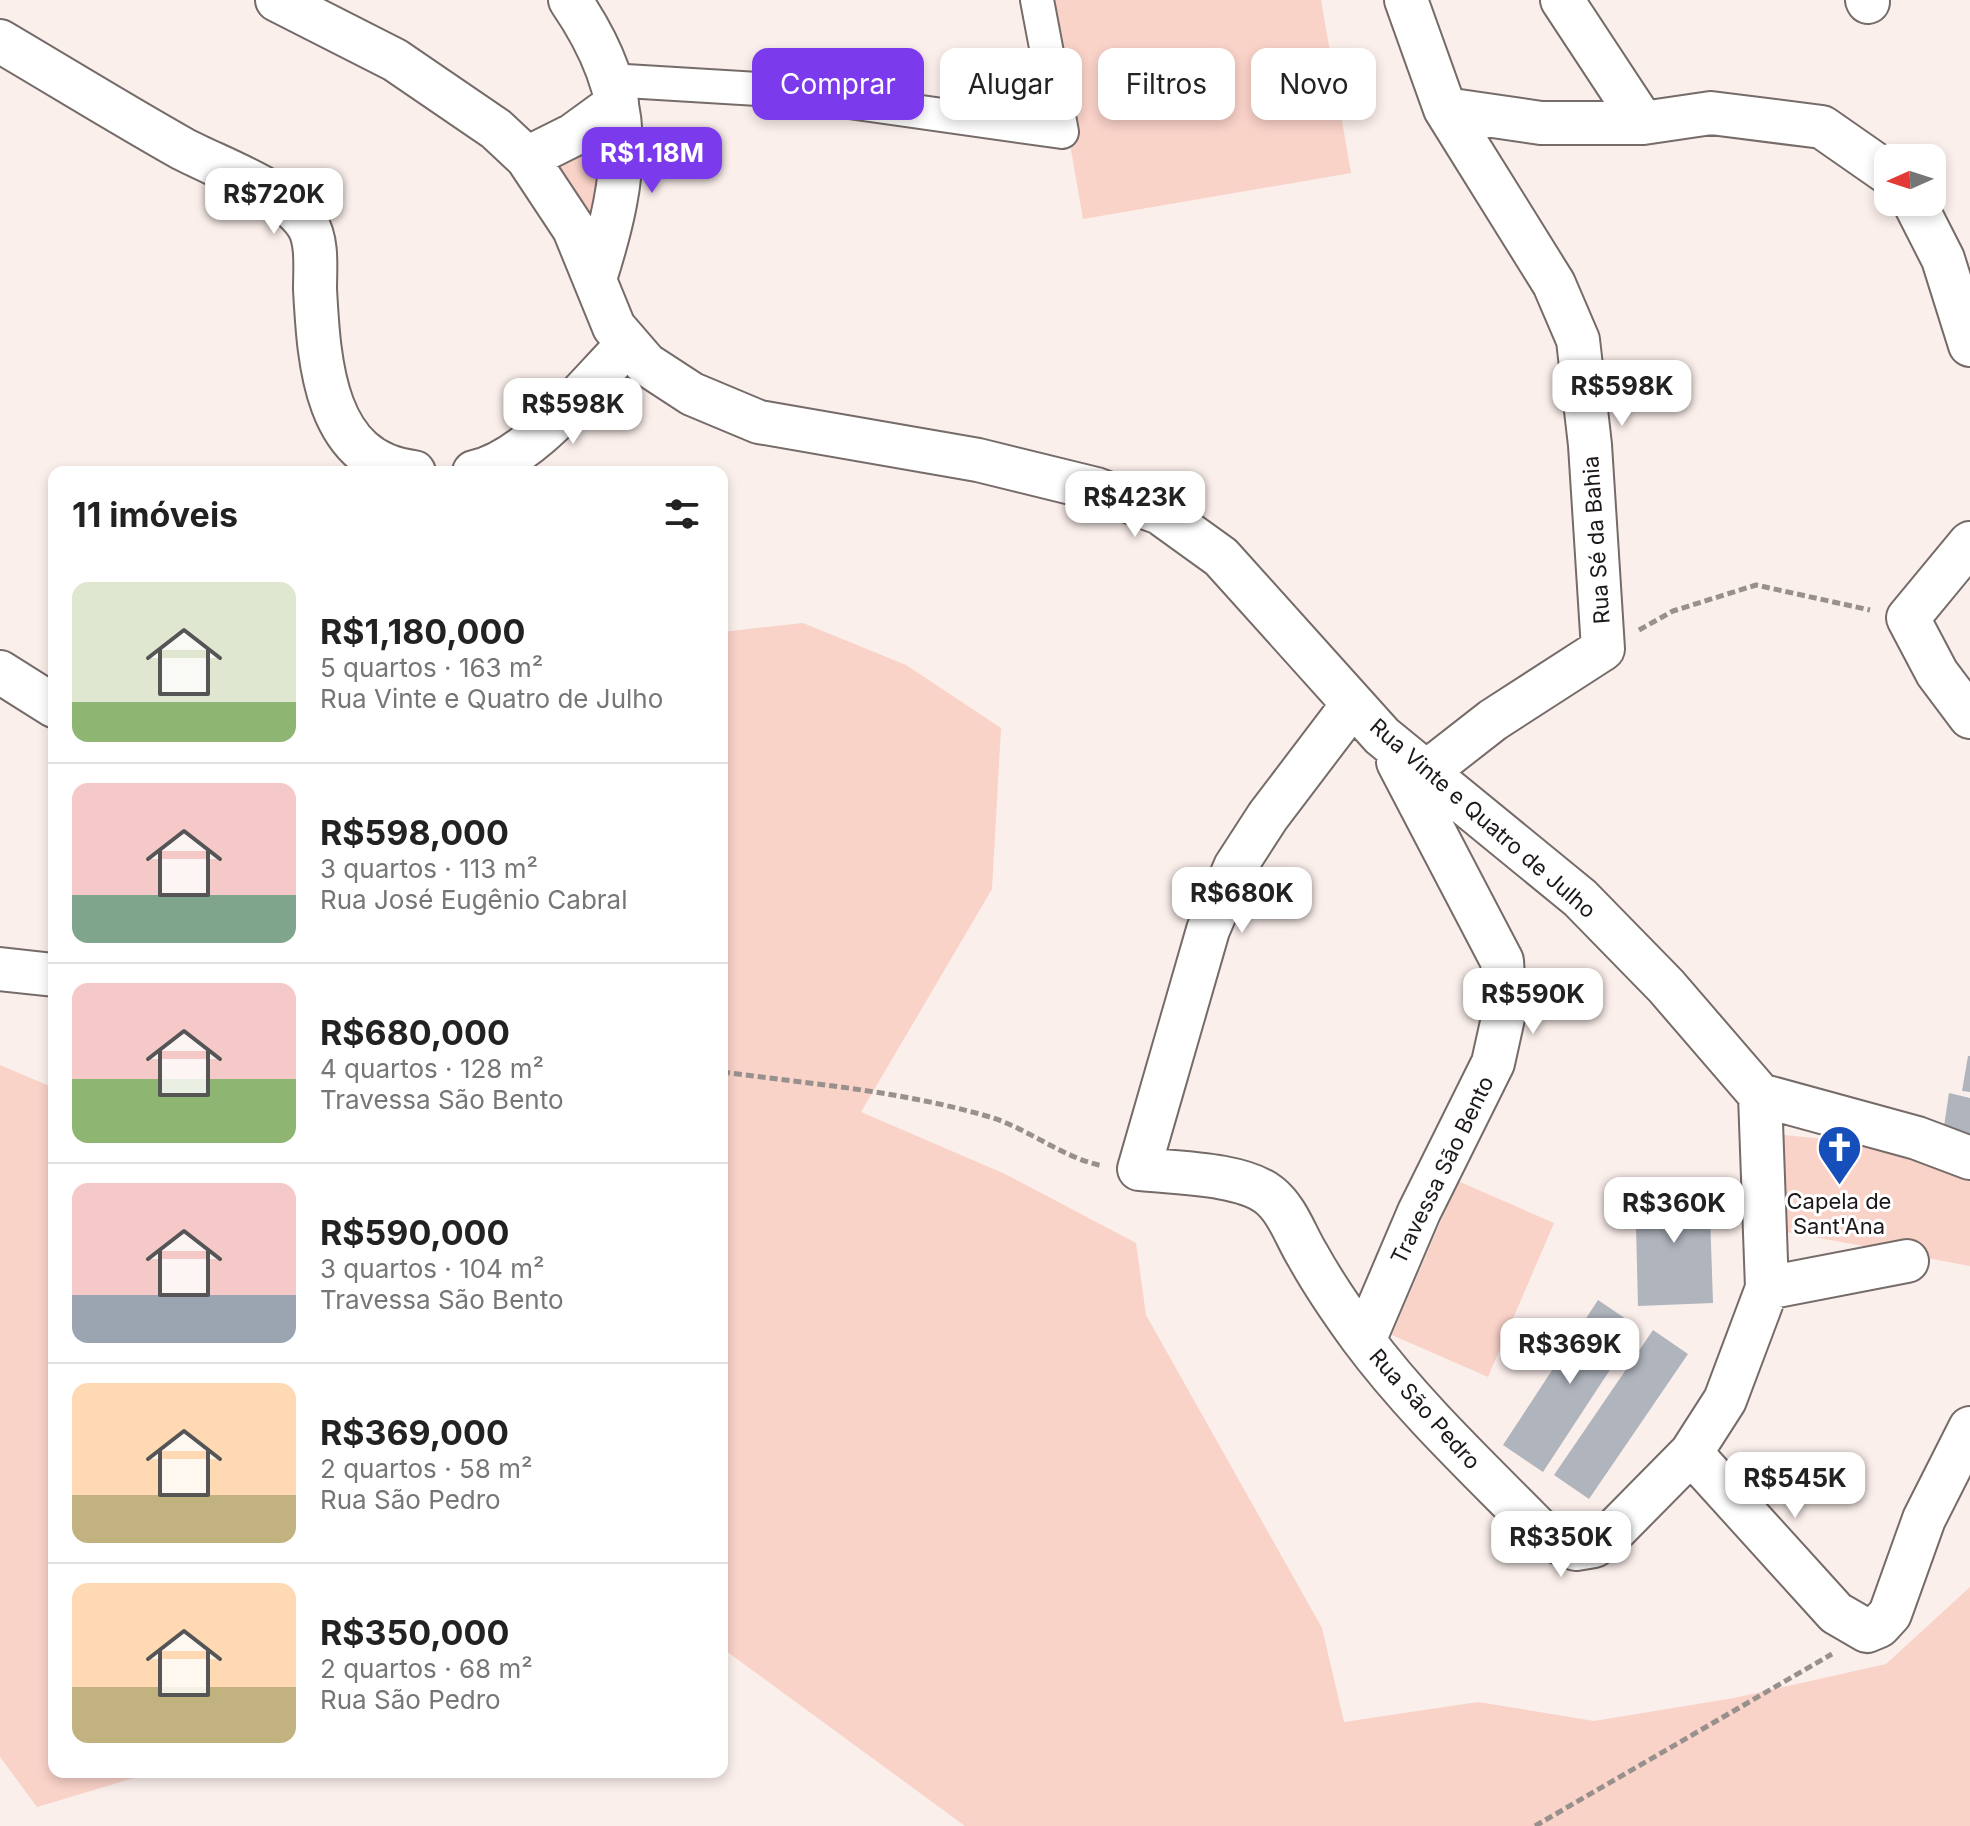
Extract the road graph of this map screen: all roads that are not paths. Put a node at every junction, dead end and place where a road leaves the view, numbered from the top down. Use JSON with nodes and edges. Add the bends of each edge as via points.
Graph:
{"nodes":[{"id":1,"x":277,"y":0,"type":"edge"},
{"id":2,"x":570,"y":0,"type":"edge"},
{"id":3,"x":1037,"y":0,"type":"edge"},
{"id":4,"x":1406,"y":0,"type":"edge"},
{"id":5,"x":1562,"y":0,"type":"edge"},
{"id":6,"x":0,"y":41,"type":"edge"},
{"id":7,"x":613,"y":91,"type":"junction"},
{"id":8,"x":1445,"y":109,"type":"junction"},
{"id":9,"x":1643,"y":123,"type":"junction"},
{"id":10,"x":527,"y":158,"type":"junction"},
{"id":11,"x":1874,"y":163,"type":"edge"},
{"id":12,"x":1921,"y":216,"type":"edge"},
{"id":13,"x":595,"y":279,"type":"junction"},
{"id":14,"x":627,"y":345,"type":"junction"},
{"id":15,"x":1970,"y":345,"type":"edge"},
{"id":16,"x":392,"y":466,"type":"edge"},
{"id":17,"x":491,"y":466,"type":"edge"},
{"id":18,"x":1970,"y":543,"type":"edge"},
{"id":19,"x":0,"y":672,"type":"edge"},
{"id":20,"x":48,"y":702,"type":"edge"},
{"id":21,"x":1353,"y":704,"type":"junction"},
{"id":22,"x":1970,"y":717,"type":"edge"},
{"id":23,"x":1418,"y":778,"type":"junction"},
{"id":24,"x":0,"y":969,"type":"edge"},
{"id":25,"x":48,"y":974,"type":"edge"},
{"id":26,"x":1760,"y":1095,"type":"junction"},
{"id":27,"x":1970,"y":1158,"type":"edge"},
{"id":28,"x":1907,"y":1261,"type":"dead end"},
{"id":29,"x":1767,"y":1288,"type":"junction"},
{"id":30,"x":1364,"y":1341,"type":"junction"},
{"id":31,"x":1970,"y":1428,"type":"edge"},
{"id":32,"x":1691,"y":1453,"type":"junction"}],
"edges":[{"from":1,"to":10,"type":"street","name":"Rua Vinte e Quatro de Julho","via":[[395,60],[496,129]]},
{"from":2,"to":7,"type":"street"},
{"from":3,"to":7,"type":"street","via":[[1062,132],[758,89]]},
{"from":4,"to":8,"type":"street","name":"Rua Sé da Bahia"},
{"from":5,"to":9,"type":"street"},
{"from":6,"to":16,"type":"street","via":[[298,213],[312,237],[319,331],[332,402],[343,429],[370,460]]},
{"from":7,"to":10,"type":"street","via":[[573,135]]},
{"from":7,"to":13,"type":"street","via":[[623,168]]},
{"from":8,"to":9,"type":"street","via":[[1541,123]]},
{"from":8,"to":23,"type":"street","name":"Rua Sé da Bahia","via":[[1554,284],[1578,340],[1603,649],[1493,720]]},
{"from":9,"to":11,"type":"street","via":[[1711,113],[1822,127]]},
{"from":10,"to":13,"type":"street","name":"Rua Vinte e Quatro de Julho","via":[[564,210]]},
{"from":12,"to":15,"type":"street","via":[[1943,259]]},
{"from":13,"to":14,"type":"street","name":"Rua Vinte e Quatro de Julho"},
{"from":14,"to":17,"type":"street","via":[[535,438]]},
{"from":14,"to":21,"type":"street","name":"Rua Vinte e Quatro de Julho","via":[[692,394],[759,422],[978,460],[1096,489],[1160,513],[1221,557]]},
{"from":18,"to":22,"type":"street","via":[[1908,618],[1937,673]]},
{"from":19,"to":20,"type":"street"},
{"from":21,"to":23,"type":"street","name":"Rua Vinte e Quatro de Julho"},
{"from":21,"to":30,"type":"street","name":"Rua São Pedro","via":[[1235,867],[1208,930],[1139,1169],[1218,1178],[1269,1195]]},
{"from":23,"to":26,"type":"street","name":"Rua Vinte e Quatro de Julho","via":[[1580,898],[1666,986]]},
{"from":23,"to":30,"type":"street","name":"Travessa São Bento","via":[[1502,961],[1505,1009],[1493,1063],[1419,1212]]},
{"from":24,"to":25,"type":"street"},
{"from":26,"to":27,"type":"street"},
{"from":26,"to":29,"type":"street","name":"Rua São Pedro"},
{"from":28,"to":29,"type":"street"},
{"from":29,"to":32,"type":"street","name":"Rua São Pedro","via":[[1725,1400]]},
{"from":30,"to":32,"type":"street","name":"Rua São Pedro","via":[[1426,1416],[1538,1529],[1576,1549],[1594,1546],[1613,1532]]},
{"from":31,"to":32,"type":"street","via":[[1924,1519],[1890,1614],[1867,1631],[1836,1613]]}]}
